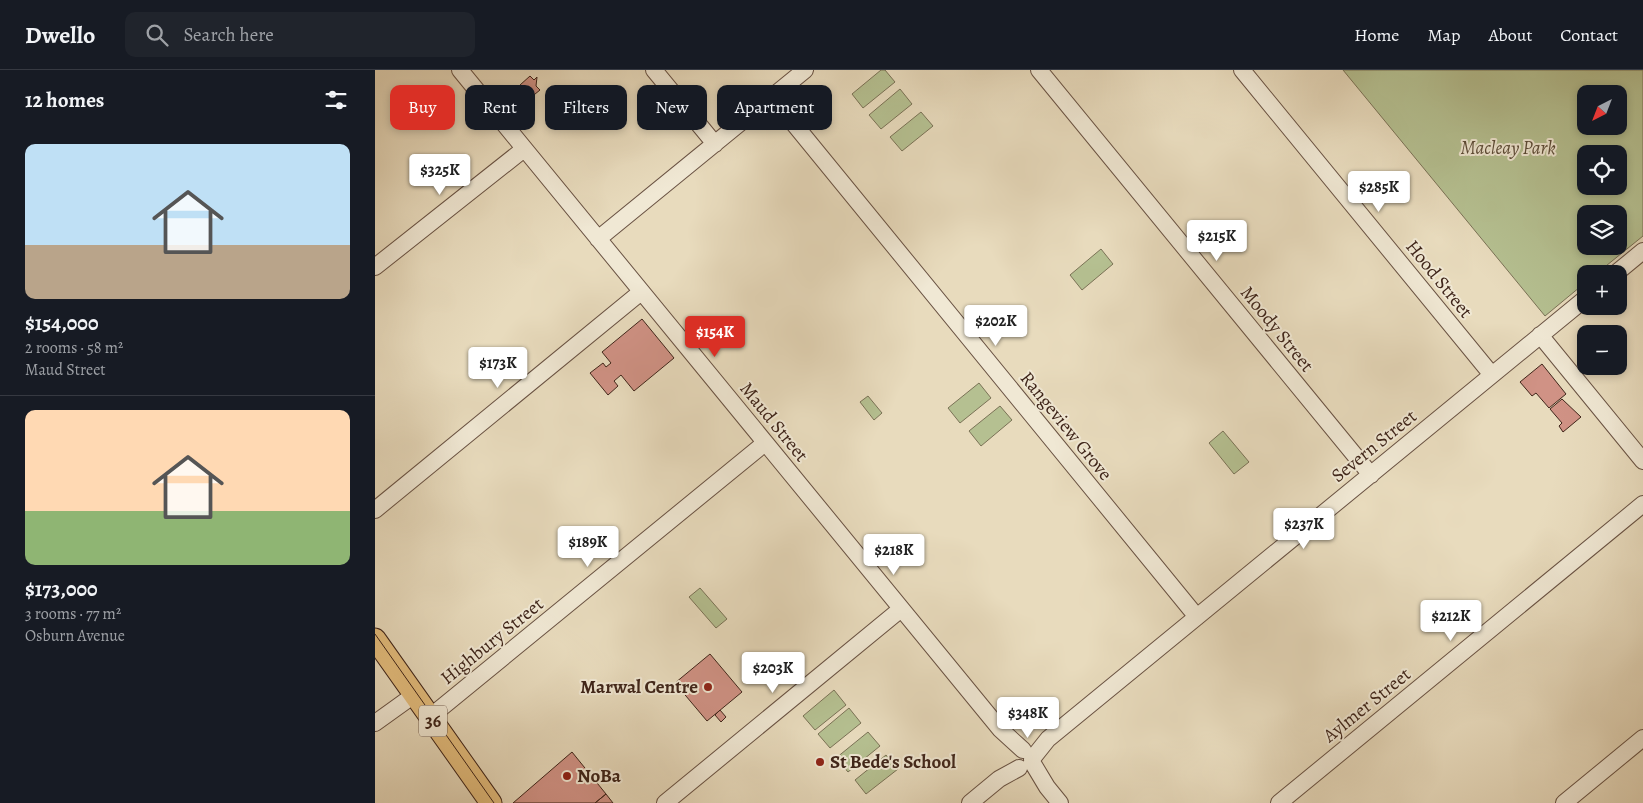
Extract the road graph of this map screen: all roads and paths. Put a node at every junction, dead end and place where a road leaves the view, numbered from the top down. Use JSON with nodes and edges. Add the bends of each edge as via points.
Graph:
{"nodes":[{"id":1,"x":460,"y":70,"type":"edge"},
{"id":2,"x":654,"y":70,"type":"edge"},
{"id":3,"x":805,"y":70,"type":"edge"},
{"id":4,"x":1039,"y":70,"type":"edge"},
{"id":5,"x":1242,"y":70,"type":"edge"},
{"id":6,"x":787,"y":85,"type":"edge"},
{"id":7,"x":732,"y":130,"type":"edge"},
{"id":8,"x":799,"y":130,"type":"edge"},
{"id":9,"x":715,"y":144,"type":"junction"},
{"id":10,"x":524,"y":149,"type":"junction"},
{"id":11,"x":598,"y":239,"type":"junction"},
{"id":12,"x":1643,"y":251,"type":"edge"},
{"id":13,"x":1626,"y":265,"type":"edge"},
{"id":14,"x":375,"y":267,"type":"edge"},
{"id":15,"x":641,"y":292,"type":"junction"},
{"id":16,"x":1577,"y":305,"type":"edge"},
{"id":17,"x":1541,"y":335,"type":"junction"},
{"id":18,"x":1492,"y":375,"type":"junction"},
{"id":19,"x":765,"y":443,"type":"junction"},
{"id":20,"x":1643,"y":461,"type":"edge"},
{"id":21,"x":1371,"y":475,"type":"junction"},
{"id":22,"x":1643,"y":504,"type":"edge"},
{"id":23,"x":375,"y":510,"type":"edge"},
{"id":24,"x":901,"y":610,"type":"junction"},
{"id":25,"x":1197,"y":617,"type":"junction"},
{"id":26,"x":375,"y":639,"type":"edge"},
{"id":27,"x":414,"y":695,"type":"junction"},
{"id":28,"x":430,"y":717,"type":"junction"},
{"id":29,"x":375,"y":723,"type":"edge"},
{"id":30,"x":1643,"y":738,"type":"edge"},
{"id":31,"x":1023,"y":759,"type":"junction"},
{"id":32,"x":491,"y":803,"type":"edge"},
{"id":33,"x":665,"y":803,"type":"edge"},
{"id":34,"x":970,"y":803,"type":"edge"},
{"id":35,"x":1060,"y":803,"type":"edge"},
{"id":36,"x":1279,"y":803,"type":"edge"},
{"id":37,"x":1564,"y":803,"type":"edge"}],
"edges":[{"from":1,"to":10,"type":"street","name":"Maud Street"},
{"from":2,"to":9,"type":"street"},
{"from":3,"to":6,"type":"street"},
{"from":4,"to":21,"type":"street","name":"Moody Street"},
{"from":5,"to":18,"type":"street","name":"Hood Street"},
{"from":7,"to":9,"type":"street"},
{"from":8,"to":25,"type":"street","name":"Rangeview Grove"},
{"from":9,"to":11,"type":"street"},
{"from":10,"to":11,"type":"street","name":"Maud Street"},
{"from":10,"to":14,"type":"street"},
{"from":11,"to":15,"type":"street","name":"Maud Street"},
{"from":12,"to":13,"type":"street"},
{"from":15,"to":19,"type":"street","name":"Maud Street"},
{"from":15,"to":23,"type":"street"},
{"from":16,"to":17,"type":"street","name":"Severn Street"},
{"from":17,"to":18,"type":"street","name":"Severn Street"},
{"from":17,"to":20,"type":"street"},
{"from":18,"to":21,"type":"street","name":"Severn Street"},
{"from":19,"to":24,"type":"street","name":"Maud Street"},
{"from":19,"to":28,"type":"street","name":"Highbury Street"},
{"from":21,"to":25,"type":"street","name":"Severn Street"},
{"from":22,"to":36,"type":"street","name":"Aylmer Street"},
{"from":24,"to":31,"type":"street","name":"Maud Street"},
{"from":24,"to":33,"type":"street"},
{"from":25,"to":31,"type":"street","name":"Severn Street"},
{"from":26,"to":27,"type":"main road","number":"36"},
{"from":27,"to":28,"type":"main road","number":"36"},
{"from":27,"to":29,"type":"street"},
{"from":28,"to":32,"type":"main road","number":"36"},
{"from":30,"to":37,"type":"street"},
{"from":31,"to":34,"type":"street","name":"Severn Street"},
{"from":31,"to":35,"type":"street","name":"Maud Street"}]}
